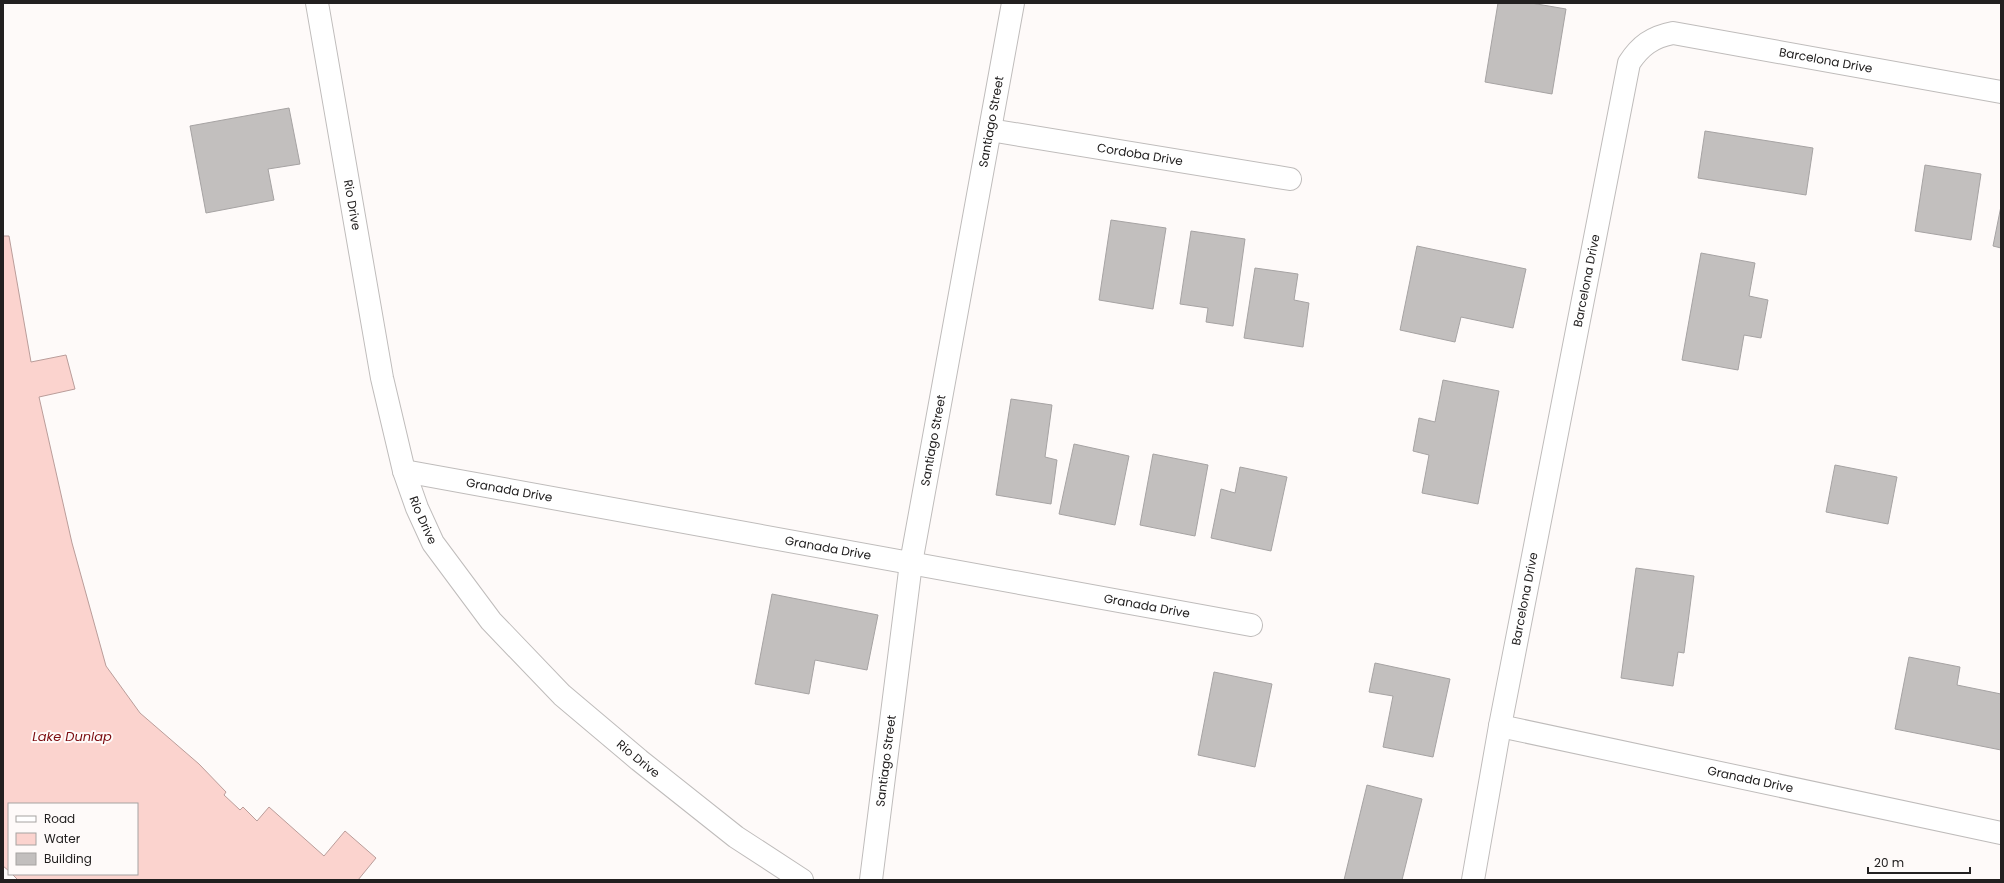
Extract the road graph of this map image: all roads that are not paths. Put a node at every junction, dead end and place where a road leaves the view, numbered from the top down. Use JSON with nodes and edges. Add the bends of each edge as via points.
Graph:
{"nodes":[{"id":1,"x":317,"y":3,"type":"edge"},
{"id":2,"x":1013,"y":3,"type":"edge"},
{"id":3,"x":2001,"y":92,"type":"edge"},
{"id":4,"x":990,"y":130,"type":"junction"},
{"id":5,"x":1290,"y":179,"type":"dead end"},
{"id":6,"x":404,"y":471,"type":"junction"},
{"id":7,"x":911,"y":563,"type":"junction"},
{"id":8,"x":1251,"y":625,"type":"dead end"},
{"id":9,"x":1500,"y":726,"type":"junction"},
{"id":10,"x":2001,"y":833,"type":"edge"},
{"id":11,"x":802,"y":880,"type":"edge"},
{"id":12,"x":870,"y":880,"type":"edge"},
{"id":13,"x":1473,"y":880,"type":"edge"}],
"edges":[{"from":1,"to":6,"type":"street","name":"Rio Drive","via":[[382,378]]},
{"from":2,"to":4,"type":"street","name":"Santiago Street"},
{"from":3,"to":9,"type":"street","name":"Barcelona Drive","via":[[1672,34],[1647,42],[1636,51],[1629,63]]},
{"from":4,"to":5,"type":"street","name":"Cordoba Drive"},
{"from":4,"to":7,"type":"street","name":"Santiago Street"},
{"from":6,"to":7,"type":"street","name":"Granada Drive"},
{"from":6,"to":11,"type":"street","name":"Rio Drive","via":[[433,543],[491,621],[562,695],[736,837]]},
{"from":7,"to":8,"type":"street","name":"Granada Drive"},
{"from":7,"to":12,"type":"street","name":"Santiago Street"},
{"from":9,"to":10,"type":"street","name":"Granada Drive"},
{"from":9,"to":13,"type":"street","name":"Barcelona Drive"}]}
